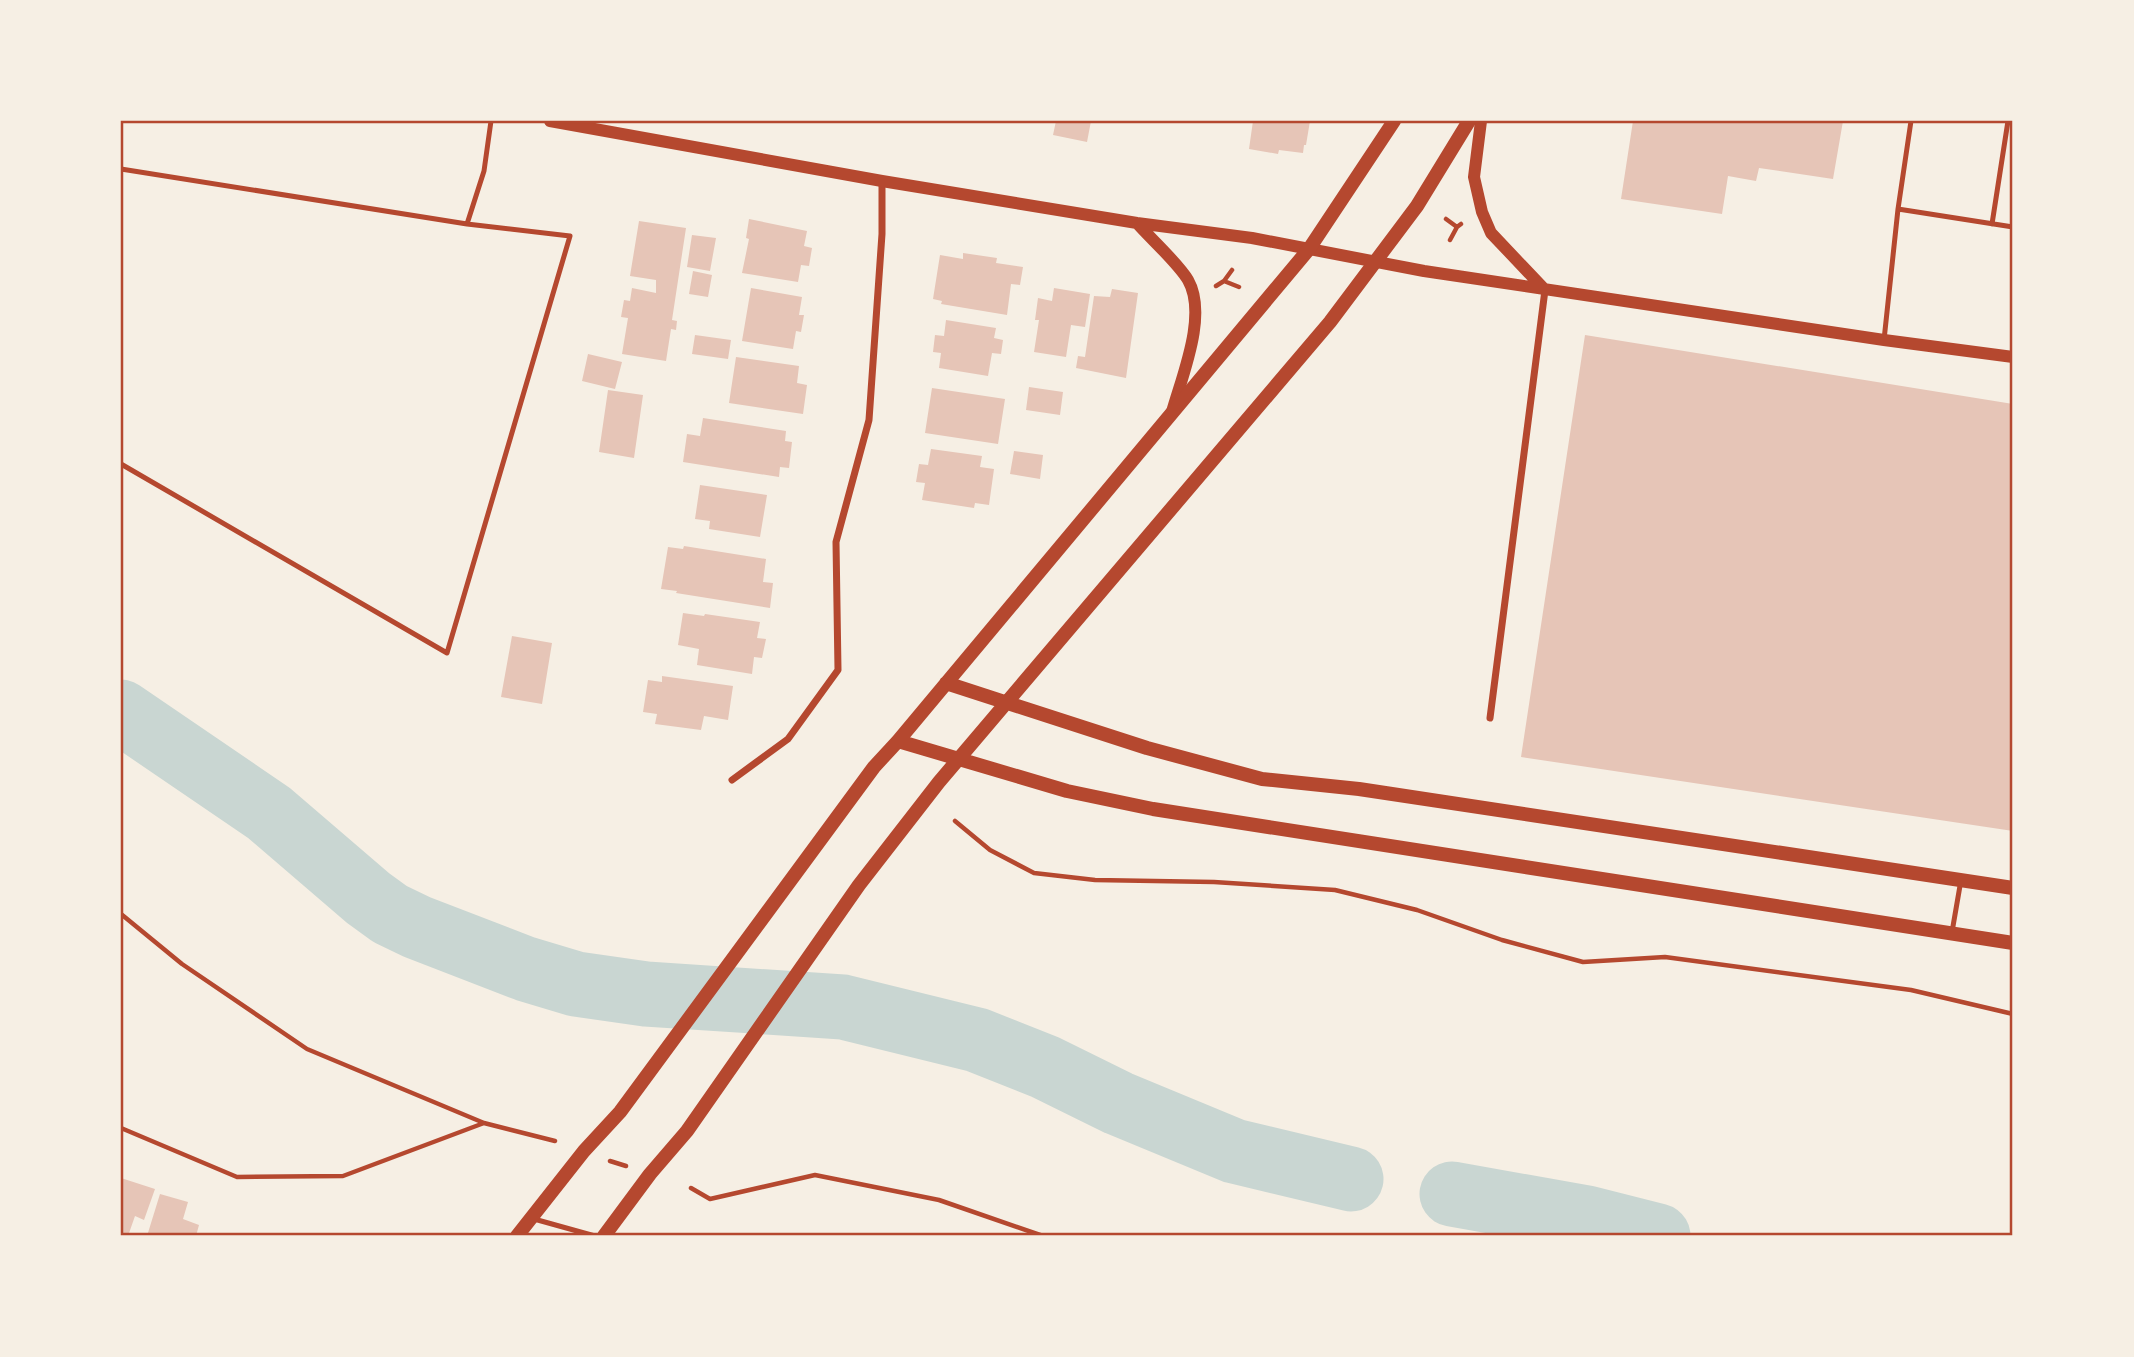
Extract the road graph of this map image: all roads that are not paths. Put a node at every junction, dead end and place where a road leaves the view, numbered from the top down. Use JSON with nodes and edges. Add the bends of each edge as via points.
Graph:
{"nodes":[{"id":1,"x":491,"y":121,"type":"edge"},
{"id":2,"x":550,"y":121,"type":"edge"},
{"id":3,"x":1394,"y":121,"type":"edge"},
{"id":4,"x":1469,"y":121,"type":"edge"},
{"id":5,"x":1481,"y":121,"type":"edge"},
{"id":6,"x":1911,"y":121,"type":"edge"},
{"id":7,"x":2008,"y":121,"type":"edge"},
{"id":8,"x":121,"y":169,"type":"edge"},
{"id":9,"x":882,"y":181,"type":"junction"},
{"id":10,"x":1898,"y":209,"type":"junction"},
{"id":11,"x":1137,"y":223,"type":"junction"},
{"id":12,"x":467,"y":224,"type":"junction"},
{"id":13,"x":1992,"y":224,"type":"junction"},
{"id":14,"x":2013,"y":227,"type":"edge"},
{"id":15,"x":1309,"y":249,"type":"junction"},
{"id":16,"x":1375,"y":262,"type":"junction"},
{"id":17,"x":1545,"y":290,"type":"junction"},
{"id":18,"x":1884,"y":340,"type":"junction"},
{"id":19,"x":2013,"y":357,"type":"edge"},
{"id":20,"x":1171,"y":416,"type":"junction"},
{"id":21,"x":121,"y":464,"type":"edge"},
{"id":22,"x":946,"y":683,"type":"junction"},
{"id":23,"x":1008,"y":702,"type":"junction"},
{"id":24,"x":1490,"y":718,"type":"dead end"},
{"id":25,"x":898,"y":741,"type":"junction"},
{"id":26,"x":960,"y":760,"type":"junction"},
{"id":27,"x":732,"y":780,"type":"dead end"},
{"id":28,"x":1961,"y":880,"type":"junction"},
{"id":29,"x":2013,"y":888,"type":"edge"},
{"id":30,"x":1952,"y":932,"type":"junction"},
{"id":31,"x":2013,"y":943,"type":"edge"},
{"id":32,"x":531,"y":1218,"type":"junction"},
{"id":33,"x":517,"y":1236,"type":"edge"},
{"id":34,"x":595,"y":1236,"type":"edge"},
{"id":35,"x":604,"y":1236,"type":"edge"}],
"edges":[{"from":1,"to":12,"type":"lane","via":[[484,171]]},
{"from":2,"to":9,"type":"street"},
{"from":3,"to":15,"type":"main road"},
{"from":4,"to":16,"type":"main road","via":[[1418,206]]},
{"from":5,"to":17,"type":"street","via":[[1474,177],[1482,212],[1491,233]]},
{"from":6,"to":10,"type":"lane"},
{"from":7,"to":13,"type":"lane"},
{"from":8,"to":12,"type":"lane"},
{"from":9,"to":11,"type":"street"},
{"from":9,"to":27,"type":"street","via":[[869,420],[836,542],[838,670],[788,739]]},
{"from":10,"to":13,"type":"lane"},
{"from":10,"to":18,"type":"lane"},
{"from":11,"to":15,"type":"street"},
{"from":11,"to":20,"type":"street","via":[[1188,280],[1193,297],[1196,325]]},
{"from":12,"to":21,"type":"lane","via":[[570,236],[447,653]]},
{"from":13,"to":14,"type":"lane"},
{"from":15,"to":16,"type":"street"},
{"from":15,"to":20,"type":"main road"},
{"from":16,"to":17,"type":"street"},
{"from":16,"to":23,"type":"main road","via":[[1330,322]]},
{"from":17,"to":18,"type":"street"},
{"from":17,"to":24,"type":"street"},
{"from":18,"to":19,"type":"street"},
{"from":20,"to":22,"type":"main road"},
{"from":22,"to":23,"type":"main road"},
{"from":22,"to":25,"type":"main road"},
{"from":23,"to":26,"type":"main road"},
{"from":23,"to":28,"type":"main road","via":[[1147,748],[1262,779],[1359,789]]},
{"from":25,"to":26,"type":"main road"},
{"from":25,"to":32,"type":"main road","via":[[874,766],[620,1112]]},
{"from":26,"to":30,"type":"main road","via":[[1067,791],[1153,809]]},
{"from":26,"to":35,"type":"main road","via":[[859,885],[687,1130]]},
{"from":28,"to":29,"type":"main road"},
{"from":28,"to":30,"type":"lane"},
{"from":30,"to":31,"type":"main road"},
{"from":32,"to":33,"type":"main road"},
{"from":32,"to":34,"type":"lane"}]}
